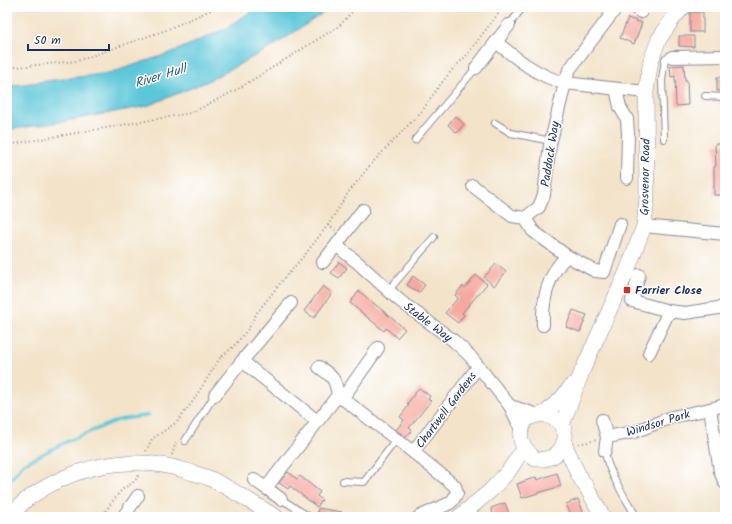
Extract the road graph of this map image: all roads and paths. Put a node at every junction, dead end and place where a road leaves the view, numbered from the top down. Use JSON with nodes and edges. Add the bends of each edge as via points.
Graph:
{"nodes":[{"id":1,"x":218,"y":7,"type":"edge"},
{"id":2,"x":357,"y":7,"type":"edge"},
{"id":3,"x":502,"y":7,"type":"edge"},
{"id":4,"x":522,"y":7,"type":"edge"},
{"id":5,"x":617,"y":7,"type":"edge"},
{"id":6,"x":683,"y":7,"type":"edge"},
{"id":7,"x":509,"y":26,"type":"joint"},
{"id":8,"x":496,"y":42,"type":"junction"},
{"id":9,"x":725,"y":56,"type":"edge"},
{"id":10,"x":672,"y":57,"type":"joint"},
{"id":11,"x":7,"y":68,"type":"edge"},
{"id":12,"x":476,"y":68,"type":"joint"},
{"id":13,"x":564,"y":83,"type":"junction"},
{"id":14,"x":616,"y":89,"type":"junction"},
{"id":15,"x":646,"y":92,"type":"junction"},
{"id":16,"x":705,"y":96,"type":"dead end"},
{"id":17,"x":725,"y":97,"type":"edge"},
{"id":18,"x":495,"y":123,"type":"dead end"},
{"id":19,"x":664,"y":139,"type":"dead end"},
{"id":20,"x":416,"y":140,"type":"dead end"},
{"id":21,"x":551,"y":141,"type":"junction"},
{"id":22,"x":7,"y":145,"type":"edge"},
{"id":23,"x":627,"y":178,"type":"dead end"},
{"id":24,"x":473,"y":186,"type":"dead end"},
{"id":25,"x":363,"y":210,"type":"dead end"},
{"id":26,"x":525,"y":218,"type":"junction"},
{"id":27,"x":620,"y":224,"type":"dead end"},
{"id":28,"x":644,"y":226,"type":"junction"},
{"id":29,"x":725,"y":234,"type":"edge"},
{"id":30,"x":434,"y":238,"type":"dead end"},
{"id":31,"x":337,"y":246,"type":"junction"},
{"id":32,"x":566,"y":256,"type":"junction"},
{"id":33,"x":323,"y":262,"type":"dead end"},
{"id":34,"x":639,"y":275,"type":"dead end"},
{"id":35,"x":388,"y":291,"type":"junction"},
{"id":36,"x":291,"y":302,"type":"dead end"},
{"id":37,"x":725,"y":307,"type":"edge"},
{"id":38,"x":669,"y":311,"type":"junction"},
{"id":39,"x":543,"y":325,"type":"dead end"},
{"id":40,"x":378,"y":348,"type":"dead end"},
{"id":41,"x":649,"y":354,"type":"dead end"},
{"id":42,"x":242,"y":360,"type":"junction"},
{"id":43,"x":319,"y":367,"type":"dead end"},
{"id":44,"x":478,"y":368,"type":"junction"},
{"id":45,"x":584,"y":369,"type":"junction"},
{"id":46,"x":215,"y":395,"type":"joint"},
{"id":47,"x":340,"y":397,"type":"junction"},
{"id":48,"x":725,"y":405,"type":"edge"},
{"id":49,"x":510,"y":406,"type":"junction"},
{"id":50,"x":710,"y":409,"type":"junction"},
{"id":51,"x":541,"y":415,"type":"junction"},
{"id":52,"x":602,"y":420,"type":"dead end"},
{"id":53,"x":317,"y":421,"type":"junction"},
{"id":54,"x":562,"y":425,"type":"junction"},
{"id":55,"x":521,"y":429,"type":"junction"},
{"id":56,"x":607,"y":437,"type":"junction"},
{"id":57,"x":396,"y":440,"type":"junction"},
{"id":58,"x":185,"y":441,"type":"joint"},
{"id":59,"x":569,"y":444,"type":"junction"},
{"id":60,"x":524,"y":448,"type":"junction"},
{"id":61,"x":605,"y":451,"type":"joint"},
{"id":62,"x":413,"y":452,"type":"junction"},
{"id":63,"x":542,"y":459,"type":"junction"},
{"id":64,"x":142,"y":462,"type":"junction"},
{"id":65,"x":168,"y":466,"type":"junction"},
{"id":66,"x":508,"y":472,"type":"junction"},
{"id":67,"x":579,"y":476,"type":"junction"},
{"id":68,"x":254,"y":480,"type":"dead end"},
{"id":69,"x":343,"y":481,"type":"dead end"},
{"id":70,"x":725,"y":483,"type":"edge"},
{"id":71,"x":266,"y":488,"type":"junction"},
{"id":72,"x":138,"y":496,"type":"dead end"},
{"id":73,"x":282,"y":499,"type":"joint"},
{"id":74,"x":124,"y":516,"type":"edge"},
{"id":75,"x":308,"y":516,"type":"dead end"},
{"id":76,"x":9,"y":517,"type":"edge"},
{"id":77,"x":100,"y":517,"type":"edge"},
{"id":78,"x":276,"y":517,"type":"edge"},
{"id":79,"x":419,"y":517,"type":"edge"},
{"id":80,"x":459,"y":517,"type":"edge"},
{"id":81,"x":603,"y":517,"type":"edge"},
{"id":82,"x":637,"y":517,"type":"edge"}],
"edges":[{"from":1,"to":11,"type":"path","via":[[166,30],[77,61]]},
{"from":2,"to":22,"type":"path","via":[[339,26],[238,89],[191,113]]},
{"from":3,"to":64,"type":"path","via":[[422,110],[352,187],[304,257],[256,314],[234,347],[220,358],[177,422],[152,439]]},
{"from":4,"to":7,"type":"lane"},
{"from":5,"to":13,"type":"street","name":"Paddock Way","via":[[575,61]]},
{"from":6,"to":15,"type":"street","name":"Grosvenor Road","via":[[659,39],[651,60]]},
{"from":7,"to":8,"type":"street"},
{"from":8,"to":12,"type":"street"},
{"from":8,"to":13,"type":"street","via":[[522,63],[555,81]]},
{"from":9,"to":10,"type":"street"},
{"from":10,"to":19,"type":"lane","via":[[665,59],[662,80]]},
{"from":12,"to":20,"type":"lane"},
{"from":13,"to":14,"type":"street"},
{"from":13,"to":21,"type":"street","name":"Paddock Way"},
{"from":14,"to":15,"type":"street"},
{"from":14,"to":23,"type":"street","via":[[620,107],[627,119]]},
{"from":15,"to":28,"type":"street","name":"Grosvenor Road","via":[[647,198]]},
{"from":16,"to":17,"type":"lane"},
{"from":18,"to":21,"type":"lane","via":[[511,133]]},
{"from":21,"to":26,"type":"street","name":"Paddock Way","via":[[544,195],[539,207]]},
{"from":24,"to":26,"type":"street","via":[[512,216]]},
{"from":25,"to":31,"type":"street"},
{"from":26,"to":32,"type":"street","via":[[533,231]]},
{"from":27,"to":32,"type":"street","via":[[604,272],[595,271]]},
{"from":28,"to":29,"type":"street"},
{"from":28,"to":45,"type":"street","name":"Grosvenor Road"},
{"from":30,"to":35,"type":"lane"},
{"from":31,"to":33,"type":"street"},
{"from":31,"to":35,"type":"street","name":"Stable Way"},
{"from":32,"to":39,"type":"street","via":[[559,263],[548,288],[542,312]]},
{"from":34,"to":38,"type":"street","via":[[632,300]]},
{"from":35,"to":44,"type":"street","name":"Stable Way","via":[[454,341]]},
{"from":36,"to":42,"type":"street"},
{"from":37,"to":38,"type":"street","via":[[685,313]]},
{"from":38,"to":41,"type":"street"},
{"from":40,"to":47,"type":"street"},
{"from":42,"to":46,"type":"street"},
{"from":42,"to":53,"type":"street"},
{"from":43,"to":47,"type":"street","via":[[330,374],[336,382]]},
{"from":44,"to":49,"type":"street","name":"Stable Way"},
{"from":44,"to":62,"type":"street","name":"Chartwell Gardens"},
{"from":45,"to":51,"type":"street","name":"Grosvenor Road","via":[[562,398]]},
{"from":45,"to":54,"type":"street","name":"Grosvenor Road"},
{"from":46,"to":58,"type":"lane"},
{"from":47,"to":53,"type":"street"},
{"from":47,"to":57,"type":"street","name":"Chartwell Gardens"},
{"from":48,"to":50,"type":"street","name":"Windsor Park"},
{"from":49,"to":51,"type":"street"},
{"from":49,"to":55,"type":"street","name":"Stable Way"},
{"from":50,"to":56,"type":"street","name":"Windsor Park","via":[[672,416],[634,432]]},
{"from":50,"to":70,"type":"street","via":[[720,471]]},
{"from":51,"to":54,"type":"street","via":[[552,417]]},
{"from":51,"to":55,"type":"street","via":[[526,419]]},
{"from":52,"to":56,"type":"street"},
{"from":53,"to":71,"type":"street"},
{"from":54,"to":59,"type":"street"},
{"from":55,"to":60,"type":"street","via":[[520,439]]},
{"from":56,"to":59,"type":"path"},
{"from":56,"to":61,"type":"street"},
{"from":57,"to":62,"type":"street","name":"Chartwell Gardens"},
{"from":57,"to":69,"type":"lane","via":[[364,482]]},
{"from":58,"to":65,"type":"path","via":[[176,442]]},
{"from":59,"to":63,"type":"street","via":[[559,452]]},
{"from":59,"to":67,"type":"street"},
{"from":60,"to":63,"type":"street"},
{"from":60,"to":66,"type":"street"},
{"from":61,"to":82,"type":"lane","via":[[618,484]]},
{"from":62,"to":79,"type":"street","name":"Chartwell Gardens","via":[[455,486],[457,493],[450,503]]},
{"from":63,"to":66,"type":"street"},
{"from":63,"to":67,"type":"street","via":[[564,465]]},
{"from":64,"to":65,"type":"street"},
{"from":64,"to":76,"type":"street","via":[[97,467],[61,479],[25,501]]},
{"from":64,"to":77,"type":"path","via":[[137,480],[122,490]]},
{"from":65,"to":78,"type":"street","via":[[212,479]]},
{"from":66,"to":80,"type":"street"},
{"from":67,"to":81,"type":"street"},
{"from":68,"to":71,"type":"street"},
{"from":71,"to":73,"type":"street"},
{"from":72,"to":74,"type":"street"},
{"from":73,"to":75,"type":"lane"}]}
